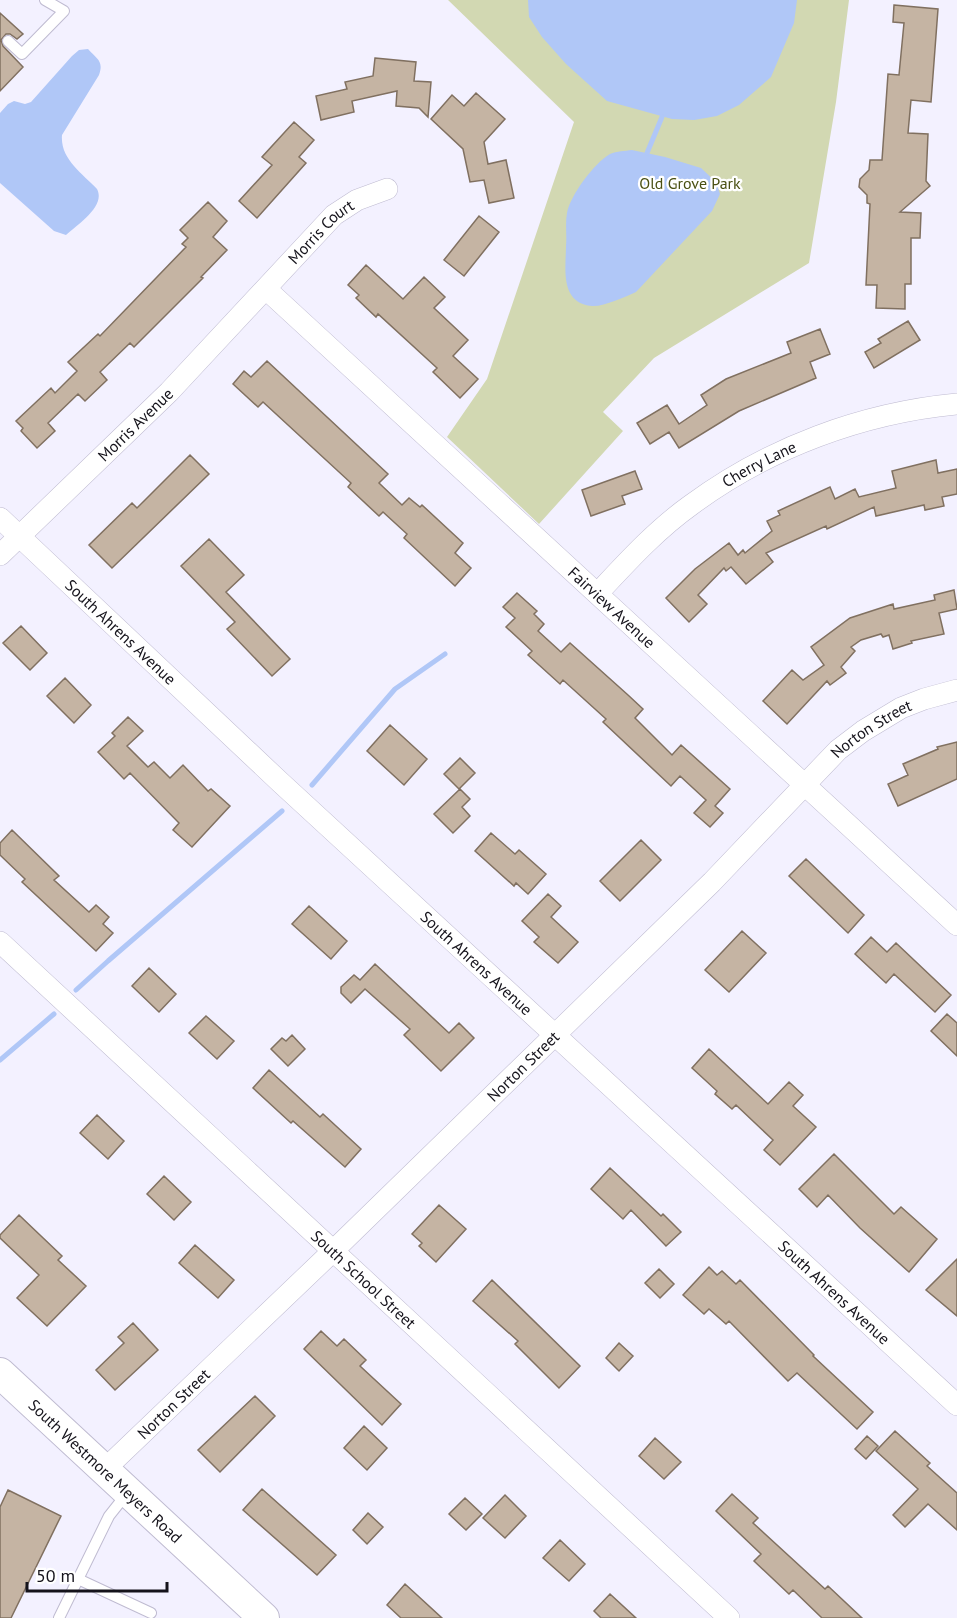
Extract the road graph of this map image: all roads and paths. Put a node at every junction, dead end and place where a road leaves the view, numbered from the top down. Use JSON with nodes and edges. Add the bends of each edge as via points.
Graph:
{"nodes":[{"id":1,"x":45,"y":0,"type":"edge"},
{"id":2,"x":8,"y":41,"type":"dead end"},
{"id":3,"x":387,"y":189,"type":"dead end"},
{"id":4,"x":266,"y":289,"type":"junction"},
{"id":5,"x":957,"y":404,"type":"edge"},
{"id":6,"x":0,"y":518,"type":"edge"},
{"id":7,"x":20,"y":537,"type":"junction"},
{"id":8,"x":0,"y":555,"type":"edge"},
{"id":9,"x":598,"y":593,"type":"junction"},
{"id":10,"x":957,"y":690,"type":"edge"},
{"id":11,"x":805,"y":784,"type":"junction"},
{"id":12,"x":957,"y":925,"type":"edge"},
{"id":13,"x":0,"y":942,"type":"edge"},
{"id":14,"x":555,"y":1035,"type":"junction"},
{"id":15,"x":333,"y":1251,"type":"junction"},
{"id":16,"x":1,"y":1376,"type":"edge"},
{"id":17,"x":957,"y":1405,"type":"edge"},
{"id":18,"x":105,"y":1470,"type":"junction"},
{"id":19,"x":128,"y":1492,"type":"junction"},
{"id":20,"x":78,"y":1579,"type":"junction"},
{"id":21,"x":151,"y":1613,"type":"dead end"},
{"id":22,"x":59,"y":1618,"type":"edge"},
{"id":23,"x":264,"y":1618,"type":"edge"},
{"id":24,"x":729,"y":1618,"type":"edge"}],
"edges":[{"from":1,"to":2,"type":"lane","via":[[64,11],[21,54]]},
{"from":3,"to":4,"type":"street","name":"Morris Court","via":[[357,200],[334,215]]},
{"from":4,"to":7,"type":"street","name":"Morris Avenue","via":[[169,392]]},
{"from":4,"to":9,"type":"street","name":"Fairview Avenue"},
{"from":5,"to":9,"type":"street","name":"Cherry Lane","via":[[851,424],[772,456],[690,505]]},
{"from":6,"to":7,"type":"street","name":"South Ahrens Avenue"},
{"from":7,"to":8,"type":"street","name":"Morris Avenue"},
{"from":7,"to":14,"type":"street","name":"South Ahrens Avenue"},
{"from":9,"to":11,"type":"street","name":"Fairview Avenue"},
{"from":10,"to":11,"type":"street","name":"Norton Street","via":[[924,699],[880,720],[838,750]]},
{"from":11,"to":12,"type":"street","name":"Fairview Avenue"},
{"from":11,"to":14,"type":"street","name":"Norton Street","via":[[712,882]]},
{"from":13,"to":15,"type":"street","name":"South School Street"},
{"from":14,"to":15,"type":"street","name":"Norton Street"},
{"from":14,"to":17,"type":"street","name":"South Ahrens Avenue"},
{"from":15,"to":18,"type":"street","name":"Norton Street"},
{"from":15,"to":24,"type":"street","name":"South School Street"},
{"from":16,"to":18,"type":"street","name":"South Westmore Meyers Road"},
{"from":18,"to":19,"type":"street","name":"South Westmore Meyers Road"},
{"from":19,"to":20,"type":"lane","via":[[109,1516]]},
{"from":19,"to":23,"type":"street","name":"South Westmore Meyers Road"},
{"from":20,"to":21,"type":"lane"},
{"from":20,"to":22,"type":"lane"}]}
